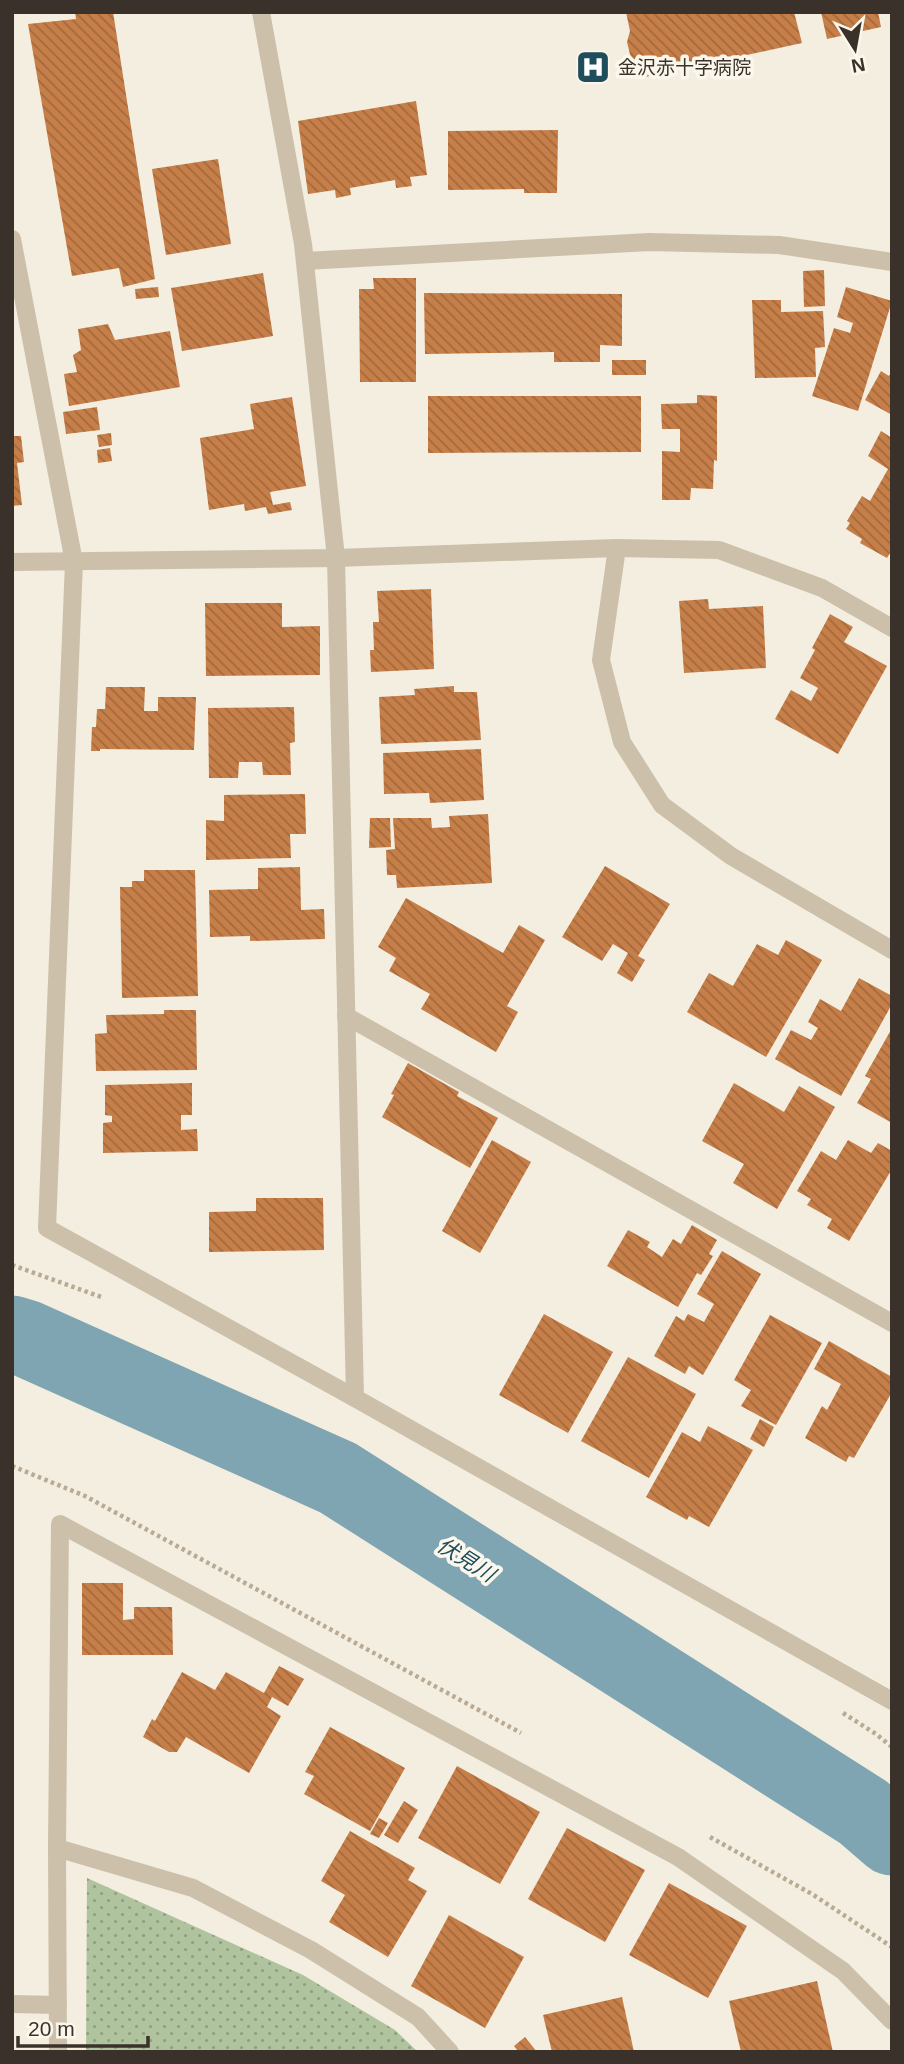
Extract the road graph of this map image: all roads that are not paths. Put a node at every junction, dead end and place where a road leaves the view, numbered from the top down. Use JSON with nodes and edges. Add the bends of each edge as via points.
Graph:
{"nodes":[{"id":1,"x":261,"y":12,"type":"edge"},
{"id":2,"x":12,"y":239,"type":"edge"},
{"id":3,"x":305,"y":261,"type":"junction"},
{"id":4,"x":892,"y":262,"type":"edge"},
{"id":5,"x":617,"y":548,"type":"junction"},
{"id":6,"x":335,"y":558,"type":"junction"},
{"id":7,"x":12,"y":562,"type":"edge"},
{"id":8,"x":74,"y":562,"type":"junction"},
{"id":9,"x":892,"y":628,"type":"edge"},
{"id":10,"x":892,"y":950,"type":"edge"},
{"id":11,"x":346,"y":1016,"type":"junction"},
{"id":12,"x":892,"y":1323,"type":"edge"},
{"id":13,"x":355,"y":1398,"type":"junction"},
{"id":14,"x":892,"y":1701,"type":"edge"},
{"id":15,"x":57,"y":1848,"type":"junction"},
{"id":16,"x":12,"y":2004,"type":"edge"},
{"id":17,"x":58,"y":2005,"type":"junction"},
{"id":18,"x":892,"y":2021,"type":"edge"},
{"id":19,"x":58,"y":2052,"type":"edge"},
{"id":20,"x":450,"y":2052,"type":"edge"}],
"edges":[{"from":1,"to":3,"type":"street"},
{"from":2,"to":8,"type":"street"},
{"from":3,"to":4,"type":"street","via":[[649,242],[779,245]]},
{"from":3,"to":6,"type":"street"},
{"from":5,"to":6,"type":"street"},
{"from":5,"to":9,"type":"street","via":[[719,550],[822,588]]},
{"from":5,"to":10,"type":"street","via":[[601,660],[622,742],[662,805],[731,856]]},
{"from":6,"to":8,"type":"street"},
{"from":6,"to":11,"type":"street"},
{"from":7,"to":8,"type":"street"},
{"from":8,"to":13,"type":"street","via":[[47,1228]]},
{"from":11,"to":12,"type":"street"},
{"from":11,"to":13,"type":"street"},
{"from":13,"to":14,"type":"street"},
{"from":15,"to":17,"type":"street"},
{"from":15,"to":18,"type":"street","via":[[60,1524],[678,1857],[843,1970]]},
{"from":15,"to":20,"type":"street","via":[[205,1894],[312,1950],[418,2017]]},
{"from":16,"to":17,"type":"street"},
{"from":17,"to":19,"type":"street"}]}
